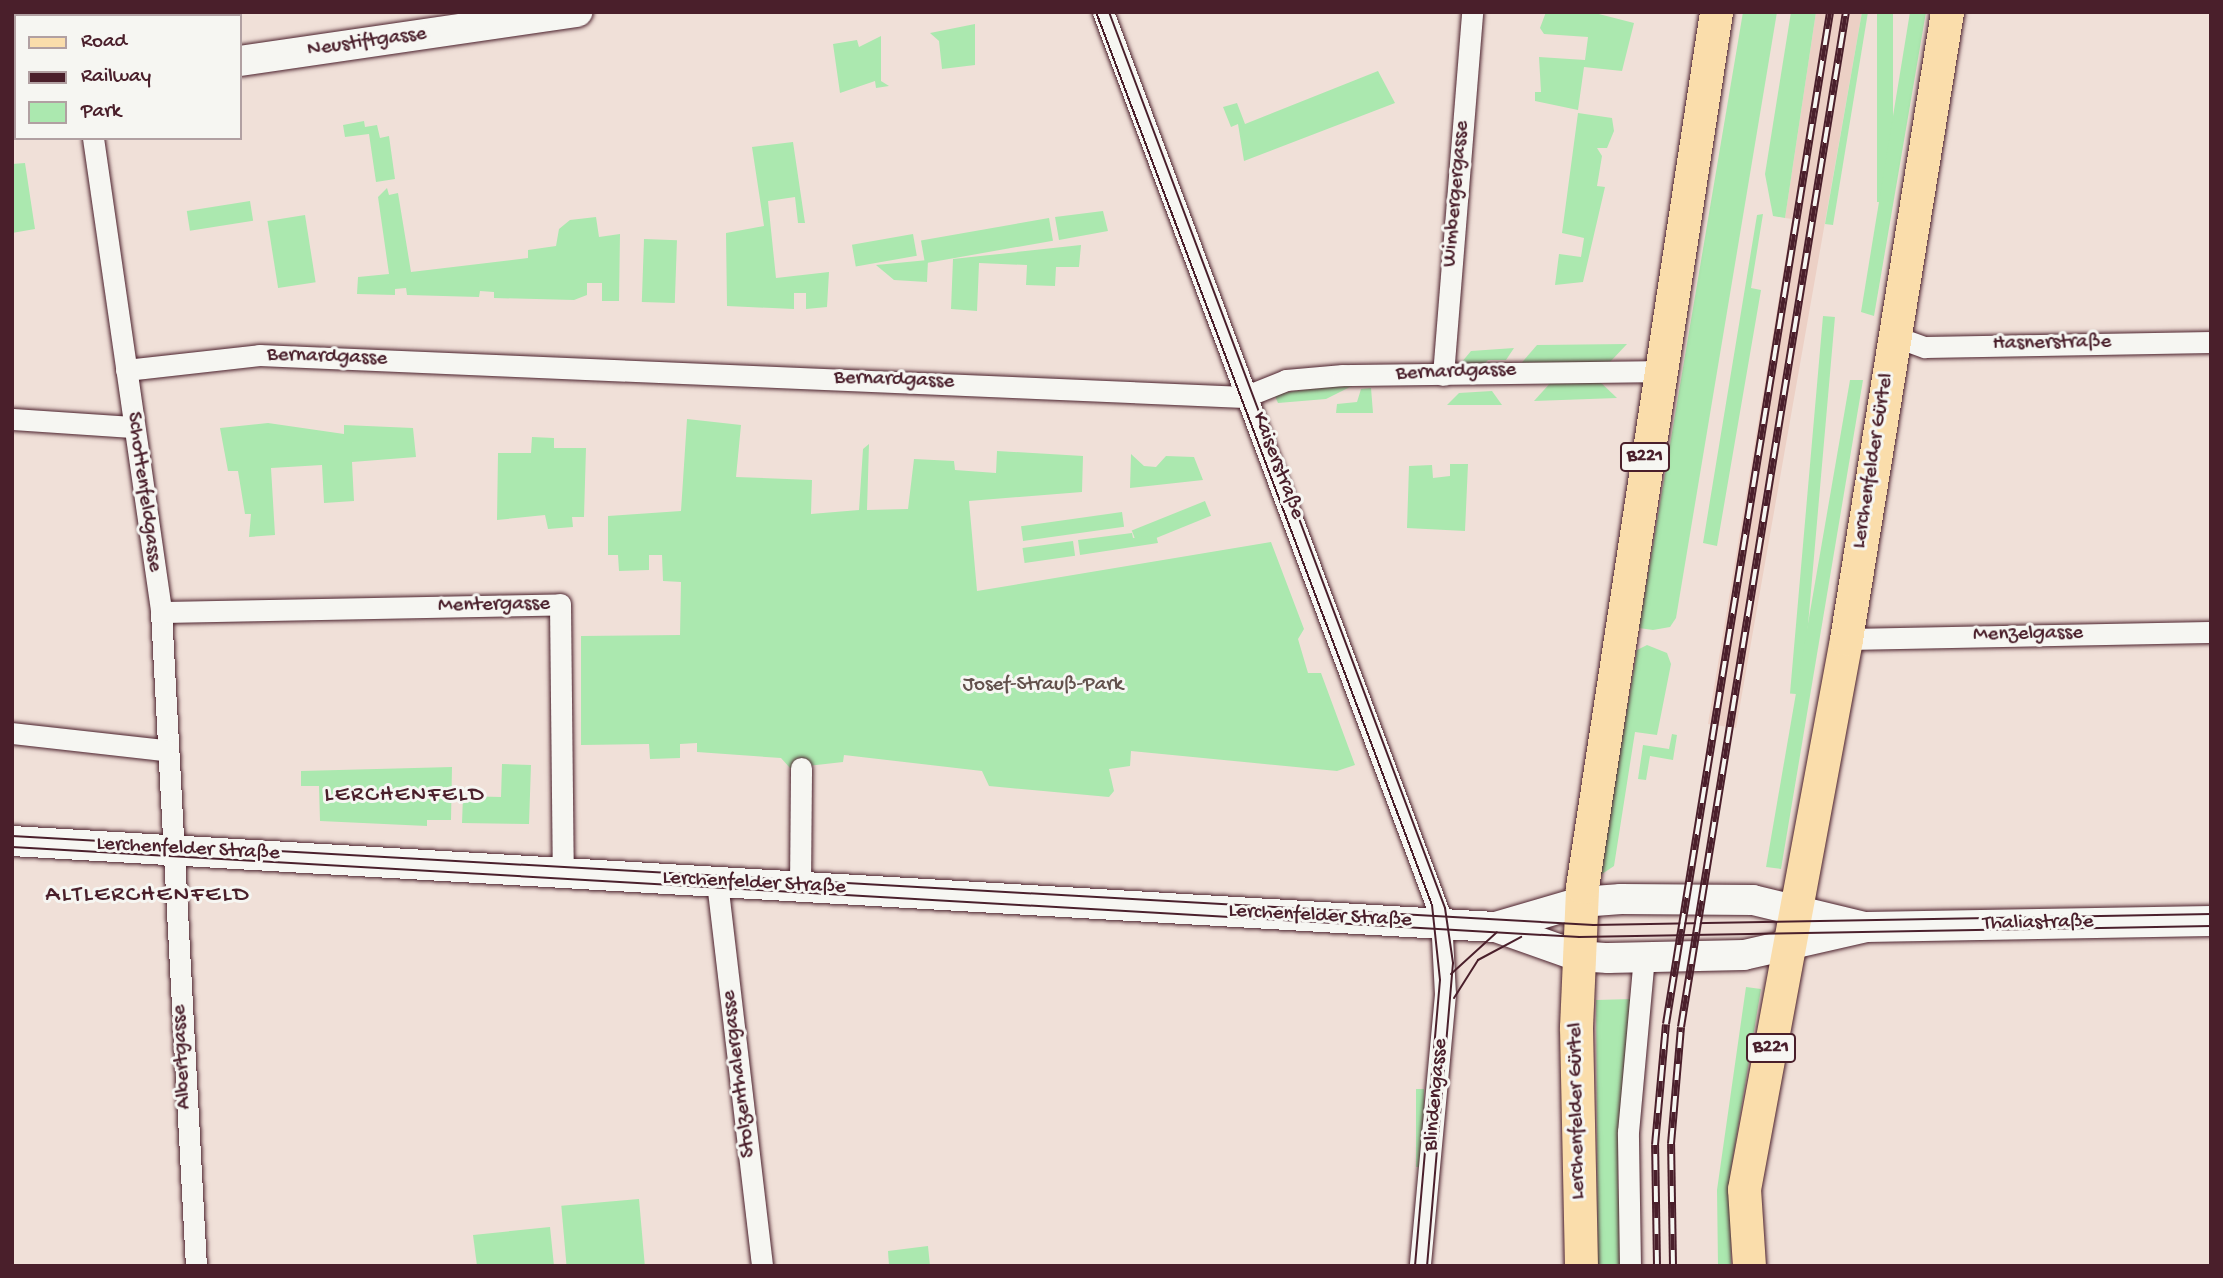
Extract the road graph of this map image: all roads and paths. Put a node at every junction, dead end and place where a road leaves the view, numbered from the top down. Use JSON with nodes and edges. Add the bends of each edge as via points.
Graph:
{"nodes":[{"id":1,"x":577,"y":12,"type":"edge"},
{"id":2,"x":1103,"y":12,"type":"edge"},
{"id":3,"x":1472,"y":12,"type":"edge"},
{"id":4,"x":1716,"y":12,"type":"edge"},
{"id":5,"x":1947,"y":12,"type":"edge"},
{"id":6,"x":242,"y":61,"type":"edge"},
{"id":7,"x":93,"y":140,"type":"edge"},
{"id":8,"x":1894,"y":336,"type":"junction"},
{"id":9,"x":2211,"y":342,"type":"edge"},
{"id":10,"x":126,"y":370,"type":"junction"},
{"id":11,"x":1658,"y":371,"type":"junction"},
{"id":12,"x":1443,"y":375,"type":"junction"},
{"id":13,"x":1250,"y":396,"type":"junction"},
{"id":14,"x":12,"y":419,"type":"edge"},
{"id":15,"x":132,"y":427,"type":"junction"},
{"id":16,"x":161,"y":612,"type":"junction"},
{"id":17,"x":2211,"y":632,"type":"edge"},
{"id":18,"x":1846,"y":639,"type":"junction"},
{"id":19,"x":12,"y":733,"type":"edge"},
{"id":20,"x":164,"y":750,"type":"junction"},
{"id":21,"x":801,"y":768,"type":"dead end"},
{"id":22,"x":12,"y":841,"type":"edge"},
{"id":23,"x":171,"y":849,"type":"junction"},
{"id":24,"x":563,"y":873,"type":"junction"},
{"id":25,"x":718,"y":882,"type":"junction"},
{"id":26,"x":800,"y":887,"type":"junction"},
{"id":27,"x":1581,"y":902,"type":"junction"},
{"id":28,"x":1797,"y":908,"type":"junction"},
{"id":29,"x":2211,"y":921,"type":"edge"},
{"id":30,"x":1443,"y":924,"type":"junction"},
{"id":31,"x":1496,"y":927,"type":"junction"},
{"id":32,"x":1866,"y":927,"type":"junction"},
{"id":33,"x":1791,"y":946,"type":"junction"},
{"id":34,"x":1578,"y":956,"type":"junction"},
{"id":35,"x":1644,"y":957,"type":"junction"},
{"id":36,"x":196,"y":1266,"type":"edge"},
{"id":37,"x":762,"y":1266,"type":"edge"},
{"id":38,"x":1420,"y":1266,"type":"edge"},
{"id":39,"x":1581,"y":1266,"type":"edge"},
{"id":40,"x":1630,"y":1266,"type":"edge"},
{"id":41,"x":1749,"y":1266,"type":"edge"}],
"edges":[{"from":1,"to":6,"type":"main road","name":"Neustiftgasse"},
{"from":2,"to":13,"type":"street","name":"Kaiserstraße"},
{"from":3,"to":12,"type":"street","name":"Wimbergergasse"},
{"from":4,"to":11,"type":"main road","name":"Lerchenfelder Gürtel","number":"B221"},
{"from":5,"to":8,"type":"main road","name":"Lerchenfelder Gürtel","number":"B221"},
{"from":7,"to":10,"type":"street","name":"Schottenfeldgasse"},
{"from":8,"to":9,"type":"street","name":"Hasnerstraße","via":[[1925,347]]},
{"from":8,"to":18,"type":"main road","name":"Lerchenfelder Gürtel","number":"B221"},
{"from":10,"to":13,"type":"street","name":"Bernardgasse","via":[[259,355]]},
{"from":10,"to":15,"type":"street","name":"Schottenfeldgasse"},
{"from":11,"to":12,"type":"street","name":"Bernardgasse","via":[[1609,367]]},
{"from":11,"to":27,"type":"main road","name":"Lerchenfelder Gürtel","number":"B221"},
{"from":12,"to":13,"type":"street","name":"Bernardgasse","via":[[1286,380]]},
{"from":13,"to":30,"type":"street","name":"Kaiserstraße"},
{"from":14,"to":15,"type":"street"},
{"from":15,"to":16,"type":"street","name":"Schottenfeldgasse"},
{"from":16,"to":20,"type":"street","name":"Schottenfeldgasse"},
{"from":16,"to":24,"type":"street","name":"Mentergasse","via":[[560,604]]},
{"from":17,"to":18,"type":"street","name":"Menzelgasse"},
{"from":18,"to":28,"type":"main road","name":"Lerchenfelder Gürtel","number":"B221"},
{"from":19,"to":20,"type":"street"},
{"from":20,"to":23,"type":"street","name":"Schottenfeldgasse"},
{"from":21,"to":26,"type":"street"},
{"from":22,"to":23,"type":"main road","name":"Lerchenfelder Straße"},
{"from":23,"to":24,"type":"main road","name":"Lerchenfelder Straße"},
{"from":23,"to":36,"type":"street","name":"Albertgasse"},
{"from":24,"to":25,"type":"main road","name":"Lerchenfelder Straße"},
{"from":25,"to":26,"type":"main road","name":"Lerchenfelder Straße"},
{"from":25,"to":37,"type":"street","name":"Stolzenthalergasse"},
{"from":26,"to":30,"type":"main road","name":"Lerchenfelder Straße"},
{"from":27,"to":28,"type":"main road","via":[[1753,900]]},
{"from":27,"to":31,"type":"main road","name":"Lerchenfelder Straße"},
{"from":27,"to":34,"type":"main road","name":"Lerchenfelder Gürtel","number":"B221"},
{"from":28,"to":32,"type":"main road"},
{"from":28,"to":33,"type":"main road","name":"Lerchenfelder Gürtel","number":"B221"},
{"from":29,"to":32,"type":"main road","name":"Thaliastraße"},
{"from":30,"to":31,"type":"main road","name":"Lerchenfelder Straße"},
{"from":30,"to":38,"type":"street","name":"Blindengasse","via":[[1446,994]]},
{"from":31,"to":34,"type":"main road","name":"Lerchenfelder Straße"},
{"from":32,"to":33,"type":"main road"},
{"from":33,"to":35,"type":"main road","via":[[1738,956]]},
{"from":33,"to":41,"type":"main road","name":"Lerchenfelder Gürtel","number":"B221","via":[[1744,1189]]},
{"from":34,"to":35,"type":"main road"},
{"from":34,"to":39,"type":"main road","name":"Lerchenfelder Gürtel","number":"B221"},
{"from":35,"to":40,"type":"street","via":[[1628,1132]]}]}
